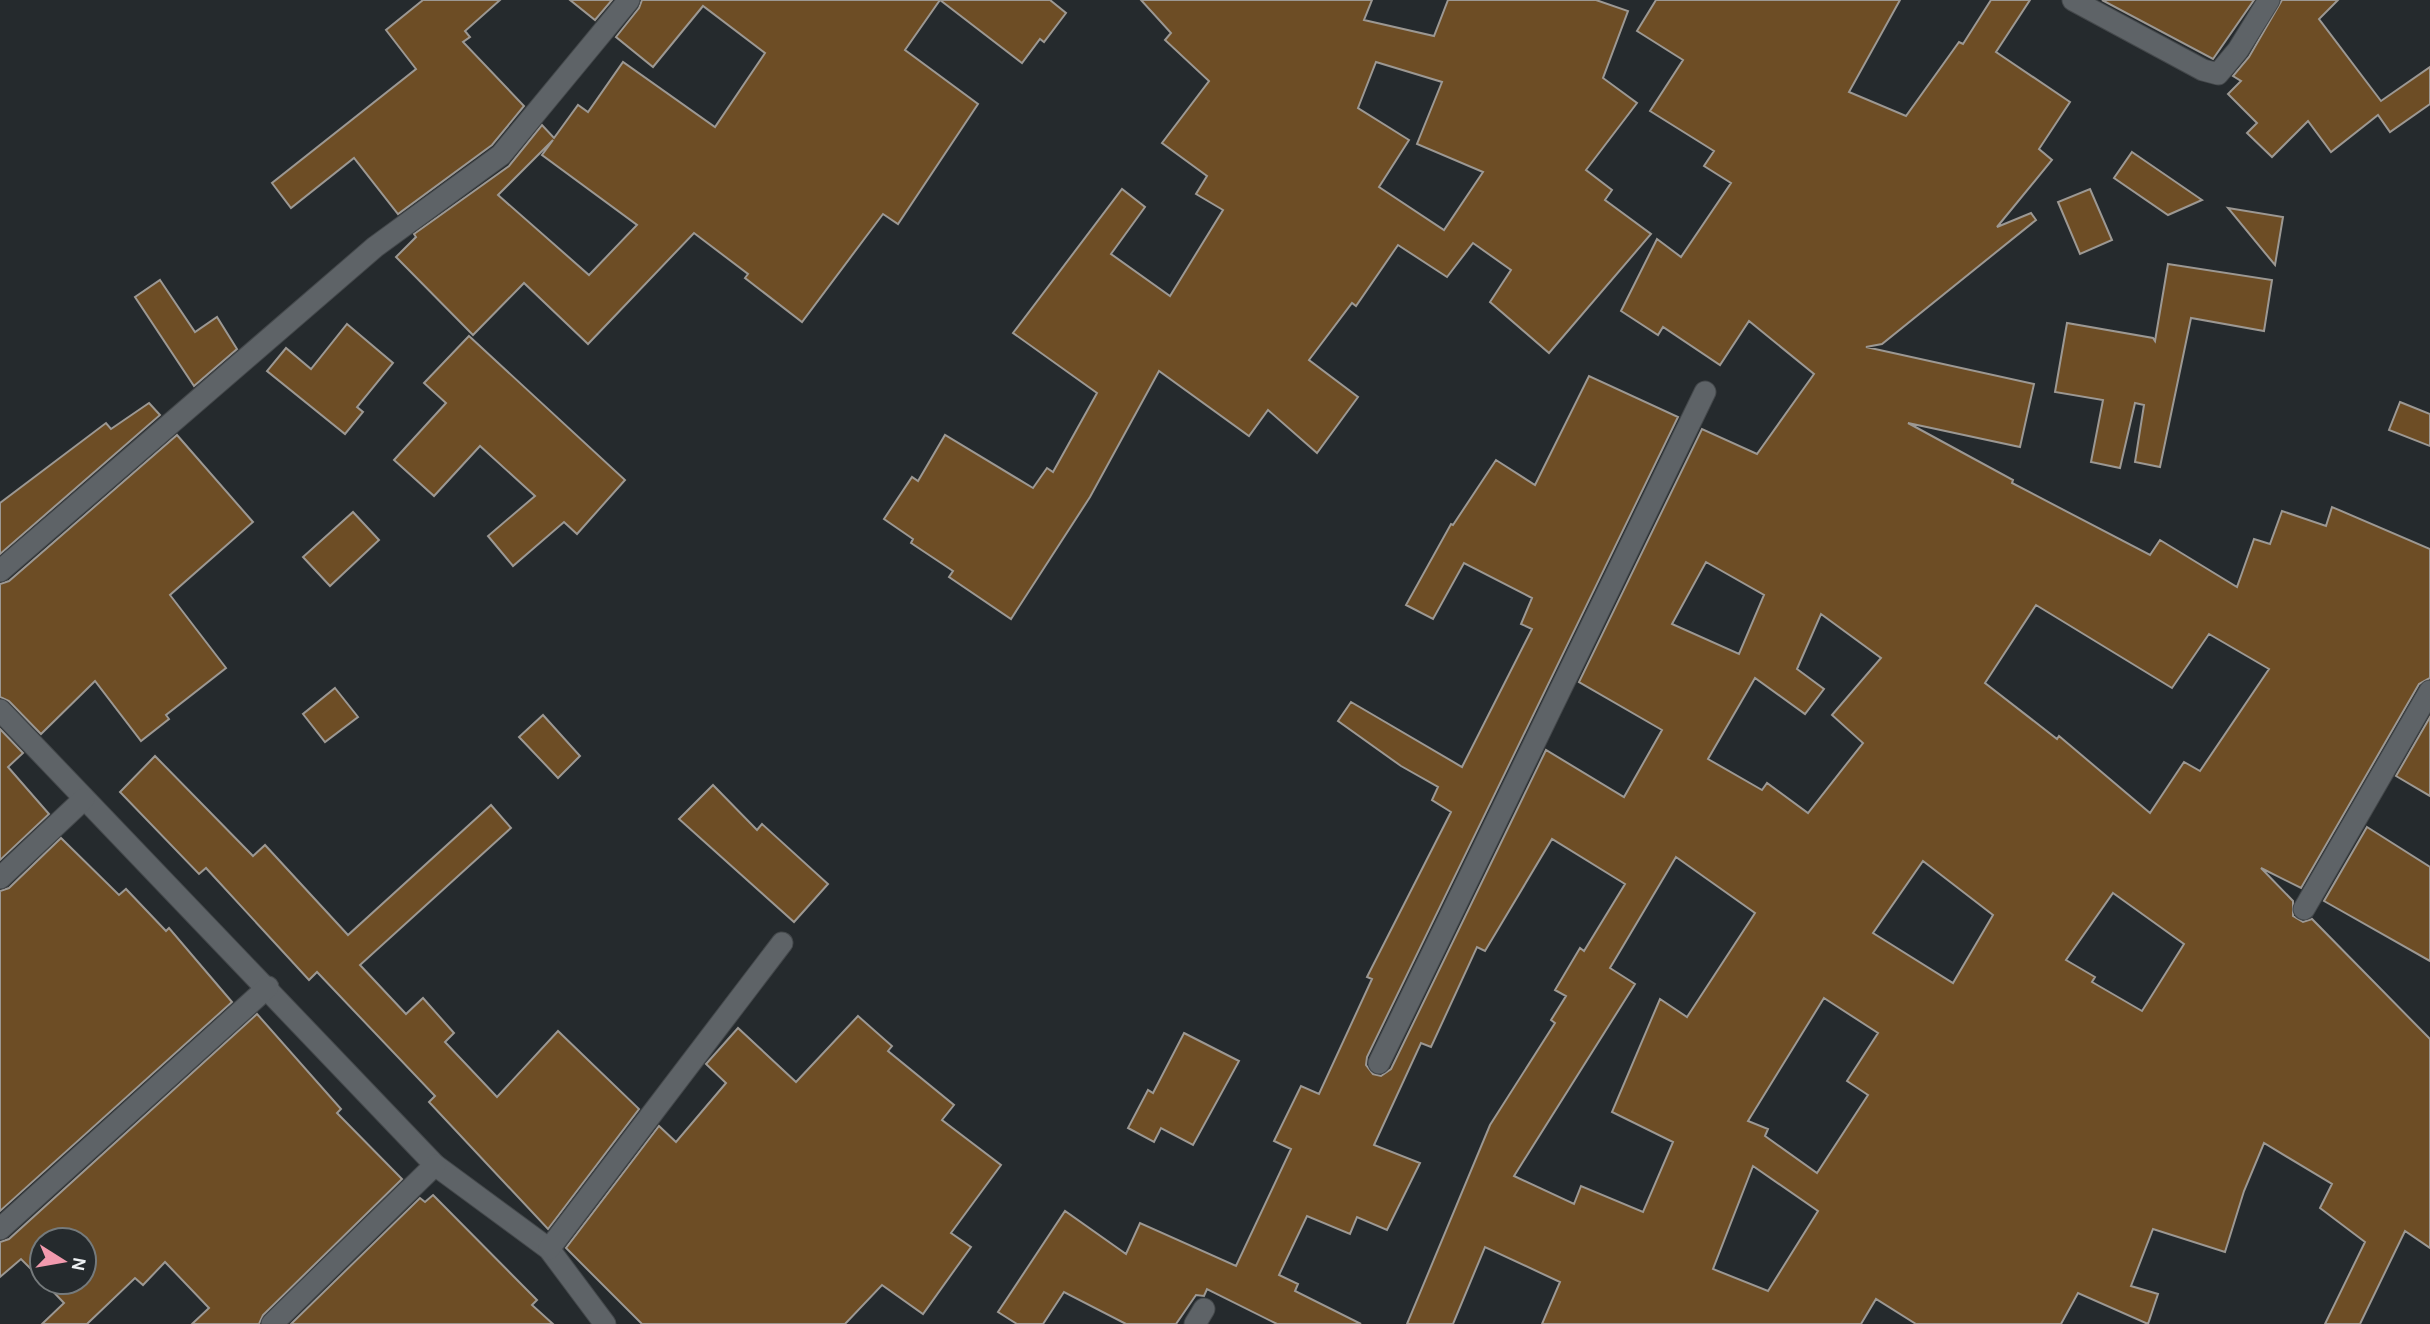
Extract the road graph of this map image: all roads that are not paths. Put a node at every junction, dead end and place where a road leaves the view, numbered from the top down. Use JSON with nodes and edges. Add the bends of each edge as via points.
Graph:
{"nodes":[{"id":1,"x":629,"y":0,"type":"edge"},
{"id":2,"x":2073,"y":0,"type":"edge"},
{"id":3,"x":2269,"y":0,"type":"edge"},
{"id":4,"x":1705,"y":392,"type":"dead end"},
{"id":5,"x":0,"y":571,"type":"edge"},
{"id":6,"x":2430,"y":691,"type":"edge"},
{"id":7,"x":0,"y":710,"type":"edge"},
{"id":8,"x":84,"y":799,"type":"junction"},
{"id":9,"x":0,"y":878,"type":"edge"},
{"id":10,"x":2304,"y":909,"type":"dead end"},
{"id":11,"x":782,"y":943,"type":"dead end"},
{"id":12,"x":268,"y":987,"type":"junction"},
{"id":13,"x":1379,"y":1063,"type":"dead end"},
{"id":14,"x":435,"y":1165,"type":"junction"},
{"id":15,"x":0,"y":1229,"type":"edge"},
{"id":16,"x":549,"y":1249,"type":"junction"},
{"id":17,"x":272,"y":1324,"type":"edge"},
{"id":18,"x":605,"y":1324,"type":"edge"}],
"edges":[{"from":1,"to":5,"type":"street","via":[[500,155],[376,247]]},
{"from":2,"to":3,"type":"street","via":[[2218,74]]},
{"from":4,"to":13,"type":"street"},
{"from":6,"to":10,"type":"street"},
{"from":7,"to":8,"type":"street"},
{"from":8,"to":9,"type":"street"},
{"from":8,"to":12,"type":"street"},
{"from":11,"to":16,"type":"street"},
{"from":12,"to":14,"type":"street"},
{"from":12,"to":15,"type":"street"},
{"from":14,"to":16,"type":"street"},
{"from":14,"to":17,"type":"street"},
{"from":16,"to":18,"type":"street"}]}
